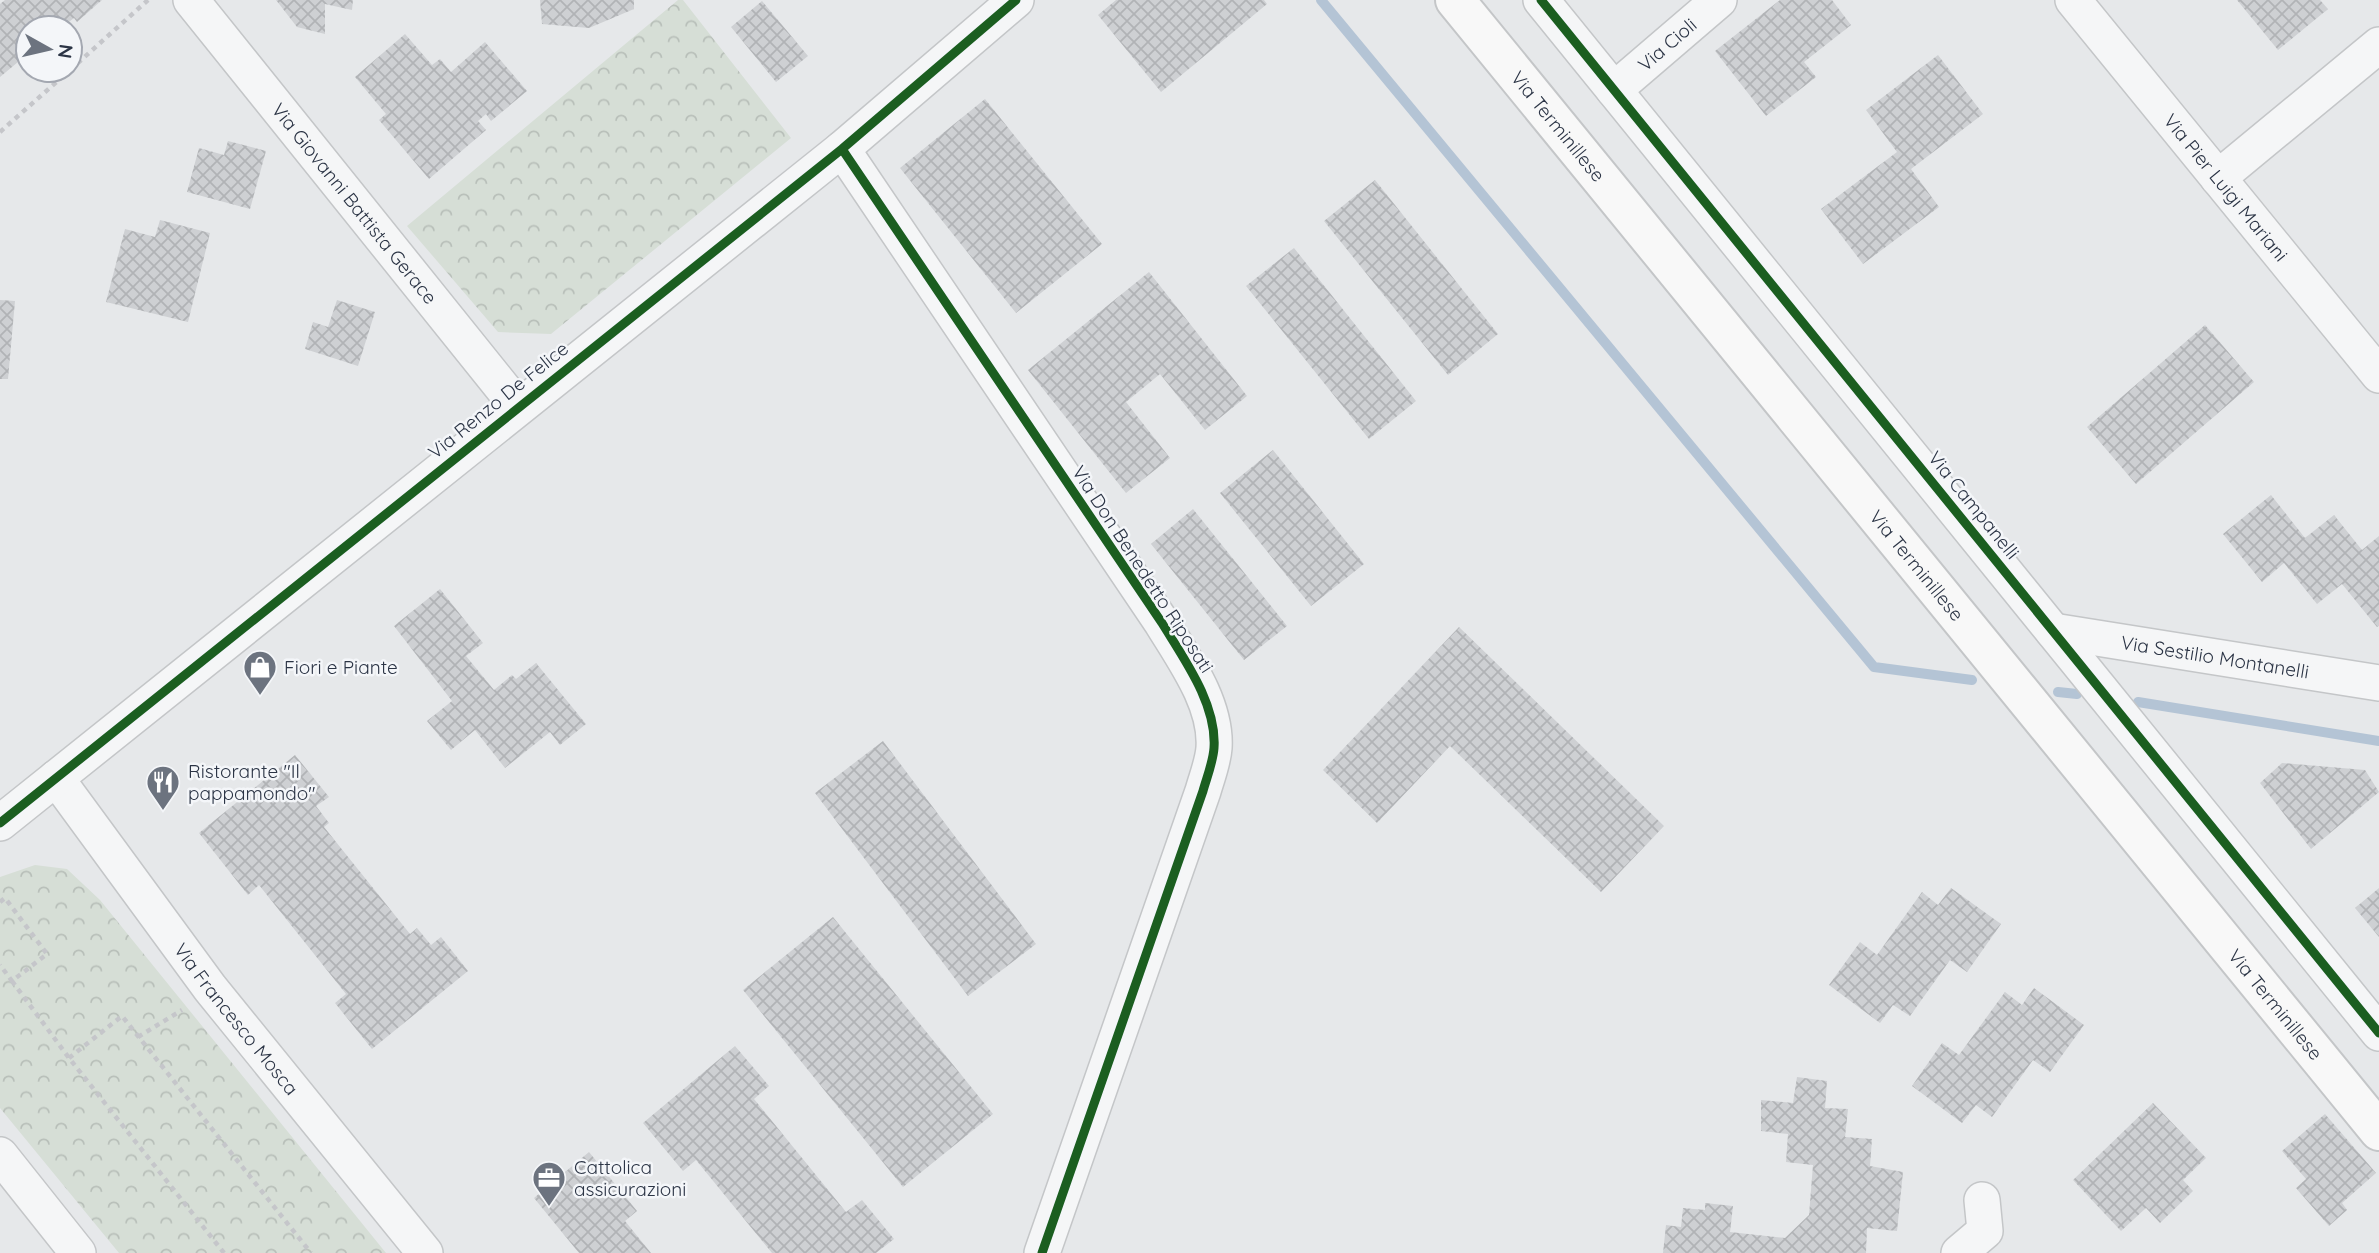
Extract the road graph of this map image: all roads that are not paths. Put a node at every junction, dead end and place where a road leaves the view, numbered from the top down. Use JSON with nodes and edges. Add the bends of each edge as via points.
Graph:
{"nodes":[{"id":1,"x":191,"y":0,"type":"edge"},
{"id":2,"x":1016,"y":0,"type":"edge"},
{"id":3,"x":1455,"y":0,"type":"edge"},
{"id":4,"x":1541,"y":0,"type":"edge"},
{"id":5,"x":1719,"y":0,"type":"edge"},
{"id":6,"x":2073,"y":0,"type":"edge"},
{"id":7,"x":2379,"y":45,"type":"edge"},
{"id":8,"x":1614,"y":90,"type":"junction"},
{"id":9,"x":842,"y":149,"type":"junction"},
{"id":10,"x":2218,"y":178,"type":"junction"},
{"id":11,"x":2379,"y":375,"type":"edge"},
{"id":12,"x":517,"y":407,"type":"junction"},
{"id":13,"x":2053,"y":631,"type":"junction"},
{"id":14,"x":2379,"y":682,"type":"edge"},
{"id":15,"x":56,"y":778,"type":"junction"},
{"id":16,"x":0,"y":823,"type":"edge"},
{"id":17,"x":2379,"y":1033,"type":"edge"},
{"id":18,"x":2379,"y":1131,"type":"edge"},
{"id":19,"x":0,"y":1155,"type":"edge"},
{"id":20,"x":1982,"y":1200,"type":"dead end"},
{"id":21,"x":78,"y":1253,"type":"edge"},
{"id":22,"x":425,"y":1253,"type":"edge"},
{"id":23,"x":1042,"y":1253,"type":"edge"},
{"id":24,"x":1959,"y":1253,"type":"edge"}],
"edges":[{"from":1,"to":12,"type":"street","name":"Via Giovanni Battista Gerace"},
{"from":2,"to":9,"type":"street","name":"Via Renzo De Felice"},
{"from":3,"to":18,"type":"main road","name":"Via Terminillese"},
{"from":4,"to":8,"type":"street","name":"Via Campanelli"},
{"from":5,"to":8,"type":"street","name":"Via Cioli"},
{"from":6,"to":10,"type":"street","name":"Via Pier Luigi Mariani"},
{"from":7,"to":10,"type":"street"},
{"from":8,"to":13,"type":"street","name":"Via Campanelli"},
{"from":9,"to":12,"type":"street","name":"Via Renzo De Felice"},
{"from":9,"to":23,"type":"street","name":"Via Don Benedetto Riposati","via":[[1162,623],[1193,672],[1209,712],[1214,748],[1203,791]]},
{"from":10,"to":11,"type":"street","name":"Via Pier Luigi Mariani"},
{"from":12,"to":15,"type":"street","name":"Via Renzo De Felice"},
{"from":13,"to":14,"type":"street","name":"Via Sestilio Montanelli"},
{"from":13,"to":17,"type":"street","name":"Via Campanelli"},
{"from":15,"to":16,"type":"street","name":"Via Renzo De Felice"},
{"from":15,"to":22,"type":"street","name":"Via Francesco Mosca","via":[[210,988]]},
{"from":19,"to":21,"type":"street"},
{"from":20,"to":24,"type":"street","via":[[1985,1231]]}]}
